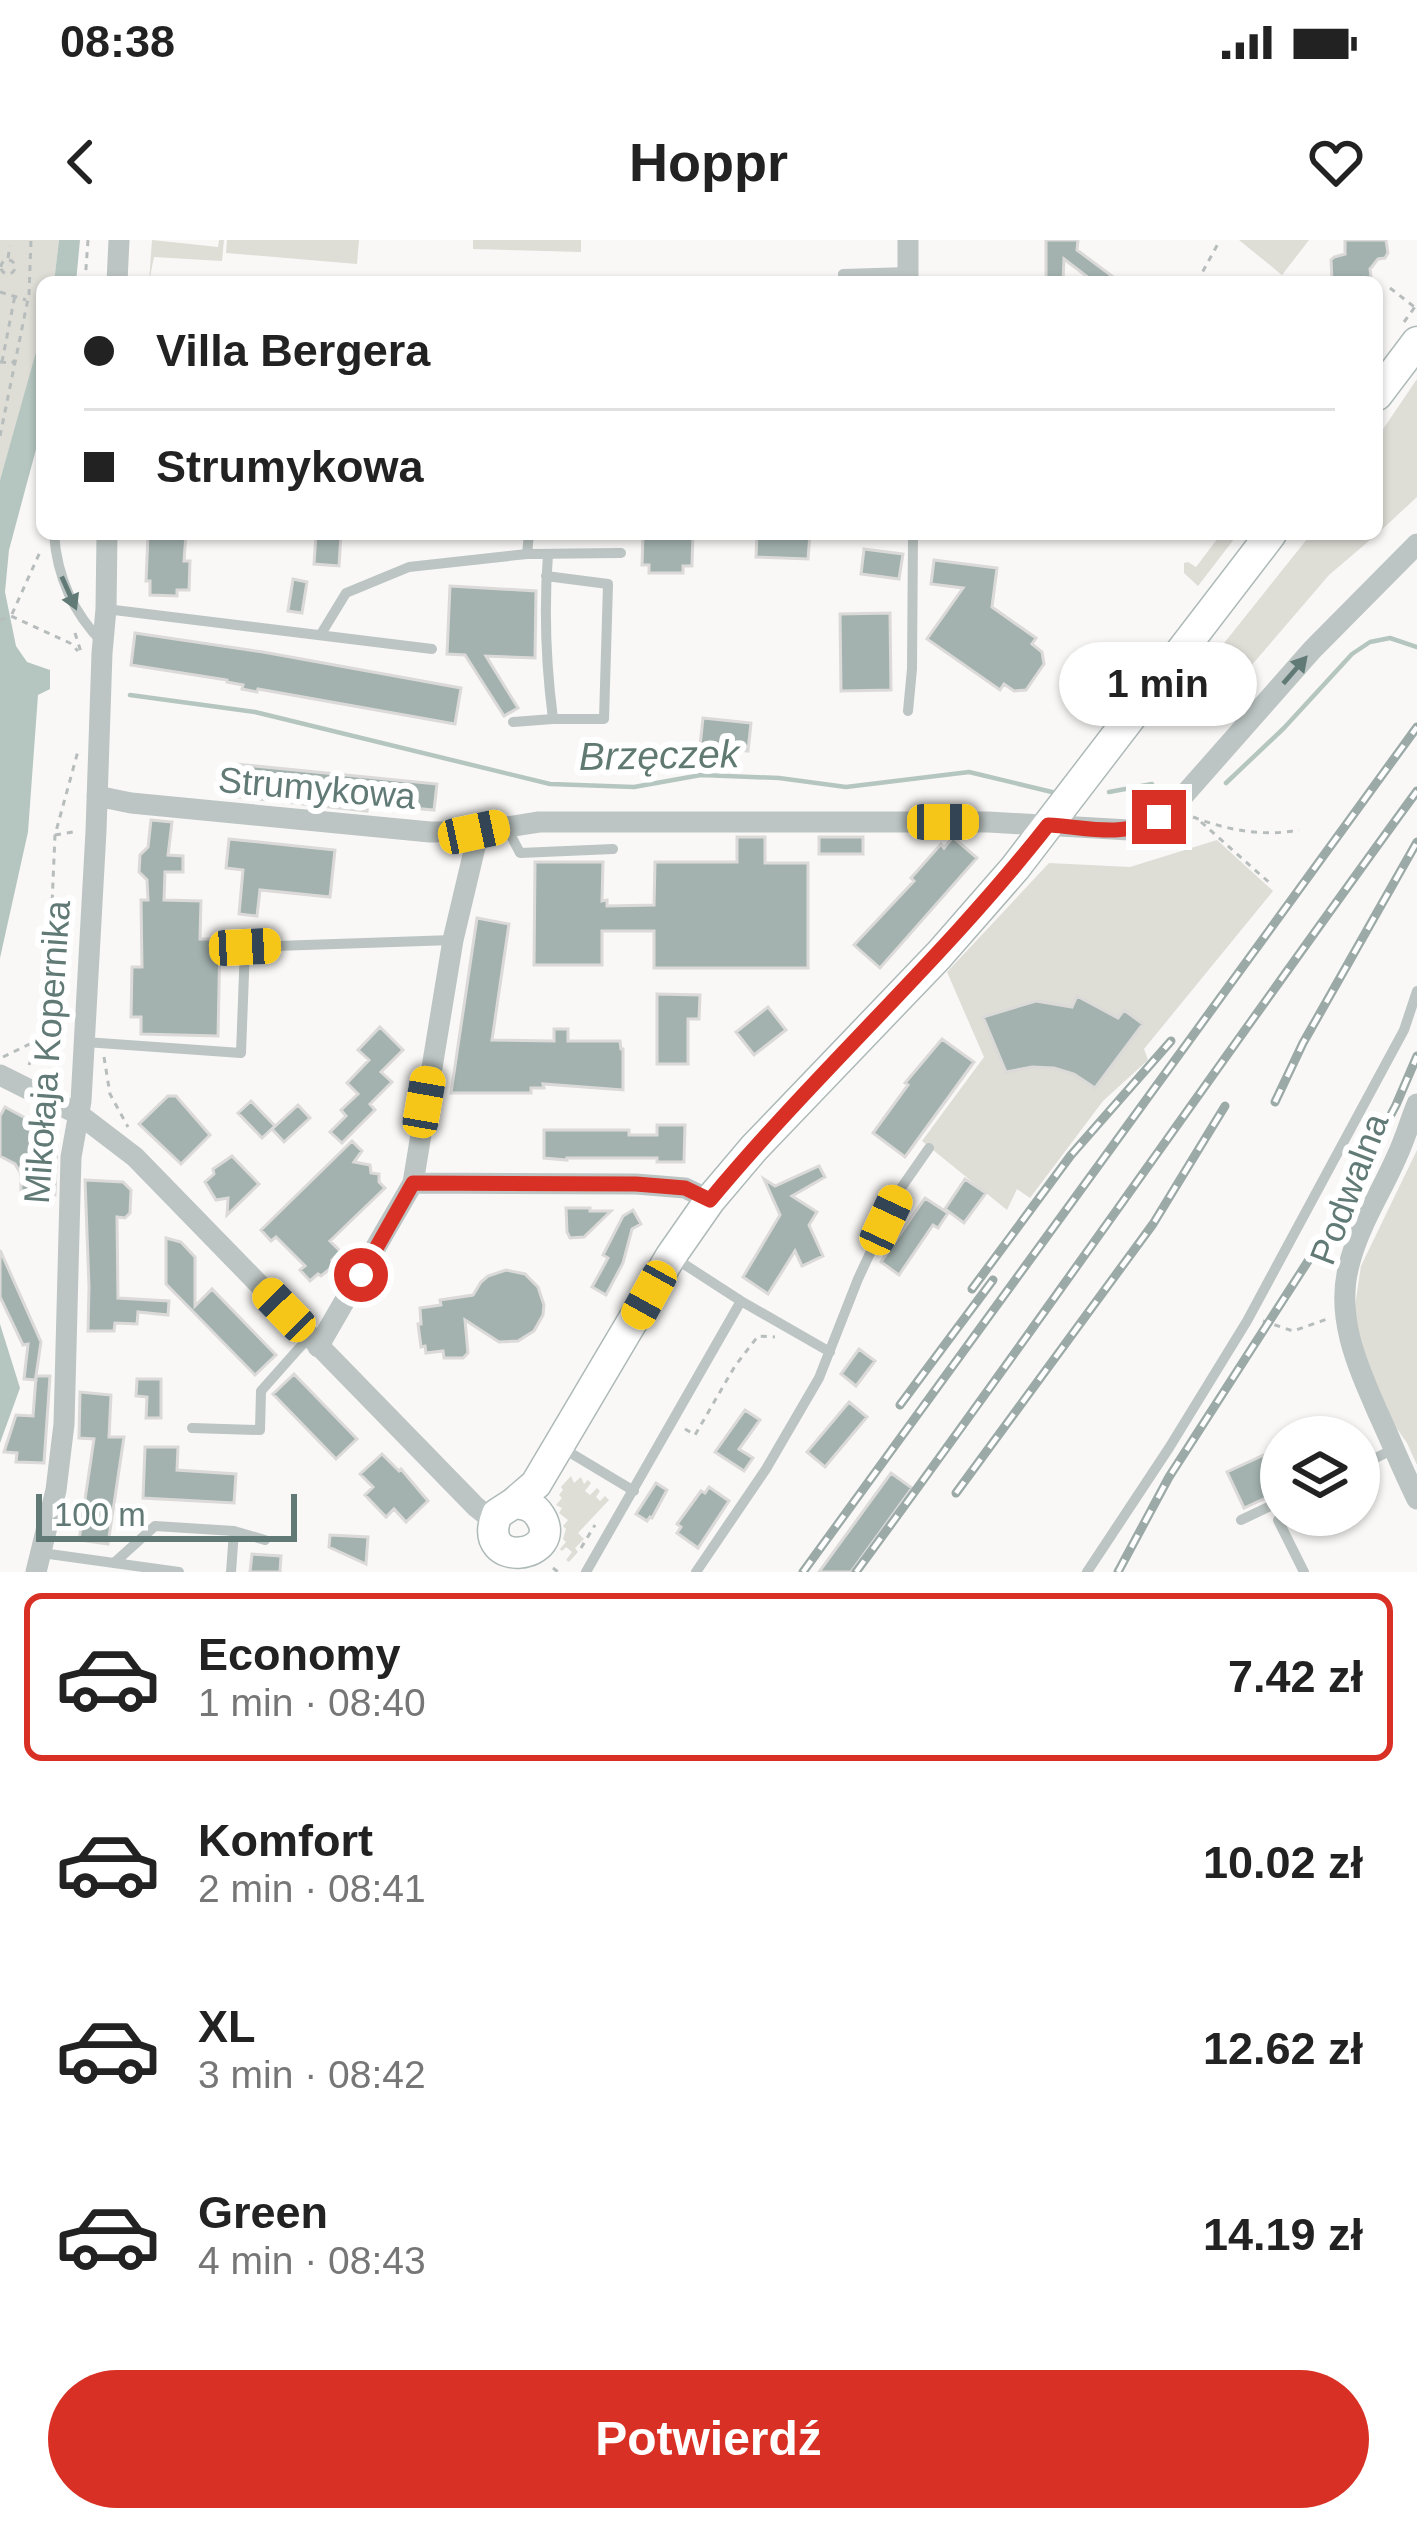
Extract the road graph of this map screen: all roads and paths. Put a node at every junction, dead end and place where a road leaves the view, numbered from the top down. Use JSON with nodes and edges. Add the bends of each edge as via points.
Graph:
{"nodes":[{"id":1,"x":32,"y":240,"type":"edge"},
{"id":2,"x":88,"y":240,"type":"edge"},
{"id":3,"x":119,"y":240,"type":"edge"},
{"id":4,"x":908,"y":240,"type":"edge"},
{"id":5,"x":1219,"y":240,"type":"edge"},
{"id":6,"x":10,"y":246,"type":"dead end"},
{"id":7,"x":8,"y":260,"type":"dead end"},
{"id":8,"x":85,"y":276,"type":"edge"},
{"id":9,"x":114,"y":276,"type":"edge"},
{"id":10,"x":843,"y":276,"type":"edge"},
{"id":11,"x":886,"y":276,"type":"edge"},
{"id":12,"x":908,"y":276,"type":"edge"},
{"id":13,"x":1200,"y":276,"type":"edge"},
{"id":14,"x":1390,"y":288,"type":"dead end"},
{"id":15,"x":0,"y":293,"type":"edge"},
{"id":16,"x":15,"y":295,"type":"junction"},
{"id":17,"x":28,"y":300,"type":"junction"},
{"id":18,"x":1417,"y":310,"type":"edge"},
{"id":19,"x":1417,"y":342,"type":"edge"},
{"id":20,"x":16,"y":359,"type":"junction"},
{"id":21,"x":1,"y":362,"type":"edge"},
{"id":22,"x":1383,"y":387,"type":"edge"},
{"id":23,"x":0,"y":436,"type":"edge"},
{"id":24,"x":54,"y":540,"type":"edge"},
{"id":25,"x":107,"y":540,"type":"edge"},
{"id":26,"x":528,"y":540,"type":"edge"},
{"id":27,"x":913,"y":540,"type":"edge"},
{"id":28,"x":1266,"y":540,"type":"edge"},
{"id":29,"x":1417,"y":544,"type":"edge"},
{"id":30,"x":41,"y":549,"type":"dead end"},
{"id":31,"x":621,"y":553,"type":"dead end"},
{"id":32,"x":527,"y":554,"type":"junction"},
{"id":33,"x":548,"y":554,"type":"junction"},
{"id":34,"x":546,"y":576,"type":"junction"},
{"id":35,"x":106,"y":609,"type":"junction"},
{"id":36,"x":6,"y":618,"type":"edge"},
{"id":37,"x":321,"y":634,"type":"junction"},
{"id":38,"x":103,"y":643,"type":"junction"},
{"id":39,"x":432,"y":649,"type":"dead end"},
{"id":40,"x":81,"y":653,"type":"dead end"},
{"id":41,"x":908,"y":711,"type":"dead end"},
{"id":42,"x":554,"y":719,"type":"junction"},
{"id":43,"x":513,"y":722,"type":"dead end"},
{"id":44,"x":80,"y":748,"type":"dead end"},
{"id":45,"x":97,"y":796,"type":"junction"},
{"id":46,"x":1180,"y":812,"type":"dead end"},
{"id":47,"x":1200,"y":820,"type":"junction"},
{"id":48,"x":505,"y":825,"type":"junction"},
{"id":49,"x":1048,"y":825,"type":"junction"},
{"id":50,"x":1299,"y":830,"type":"dead end"},
{"id":51,"x":79,"y":831,"type":"dead end"},
{"id":52,"x":474,"y":832,"type":"junction"},
{"id":53,"x":55,"y":836,"type":"junction"},
{"id":54,"x":614,"y":849,"type":"dead end"},
{"id":55,"x":1272,"y":885,"type":"dead end"},
{"id":56,"x":452,"y":940,"type":"junction"},
{"id":57,"x":1417,"y":992,"type":"edge"},
{"id":58,"x":47,"y":1021,"type":"junction"},
{"id":59,"x":70,"y":1021,"type":"dead end"},
{"id":60,"x":40,"y":1040,"type":"junction"},
{"id":61,"x":93,"y":1043,"type":"junction"},
{"id":62,"x":1,"y":1066,"type":"edge"},
{"id":63,"x":27,"y":1072,"type":"dead end"},
{"id":64,"x":1417,"y":1104,"type":"edge"},
{"id":65,"x":80,"y":1115,"type":"junction"},
{"id":66,"x":136,"y":1136,"type":"dead end"},
{"id":67,"x":929,"y":1148,"type":"dead end"},
{"id":68,"x":413,"y":1183,"type":"junction"},
{"id":69,"x":710,"y":1200,"type":"junction"},
{"id":70,"x":671,"y":1256,"type":"junction"},
{"id":71,"x":741,"y":1301,"type":"junction"},
{"id":72,"x":1346,"y":1313,"type":"junction"},
{"id":73,"x":1249,"y":1316,"type":"junction"},
{"id":74,"x":725,"y":1330,"type":"junction"},
{"id":75,"x":758,"y":1336,"type":"junction"},
{"id":76,"x":779,"y":1337,"type":"dead end"},
{"id":77,"x":314,"y":1342,"type":"junction"},
{"id":78,"x":830,"y":1352,"type":"junction"},
{"id":79,"x":192,"y":1428,"type":"dead end"},
{"id":80,"x":684,"y":1428,"type":"dead end"},
{"id":81,"x":559,"y":1446,"type":"junction"},
{"id":82,"x":1394,"y":1449,"type":"junction"},
{"id":83,"x":1380,"y":1456,"type":"edge"},
{"id":84,"x":634,"y":1491,"type":"junction"},
{"id":85,"x":1417,"y":1499,"type":"edge"},
{"id":86,"x":1260,"y":1511,"type":"edge"},
{"id":87,"x":1241,"y":1520,"type":"dead end"},
{"id":88,"x":233,"y":1531,"type":"junction"},
{"id":89,"x":1286,"y":1536,"type":"edge"},
{"id":90,"x":265,"y":1540,"type":"dead end"},
{"id":91,"x":519,"y":1542,"type":"edge"},
{"id":92,"x":39,"y":1563,"type":"edge"},
{"id":93,"x":115,"y":1563,"type":"junction"},
{"id":94,"x":178,"y":1572,"type":"edge"},
{"id":95,"x":231,"y":1572,"type":"edge"},
{"id":96,"x":586,"y":1572,"type":"edge"},
{"id":97,"x":696,"y":1572,"type":"edge"},
{"id":98,"x":1087,"y":1572,"type":"edge"},
{"id":99,"x":1304,"y":1572,"type":"edge"}],
"edges":[{"from":1,"to":17,"type":"path"},
{"from":2,"to":8,"type":"path"},
{"from":3,"to":9,"type":"street"},
{"from":4,"to":12,"type":"street"},
{"from":5,"to":13,"type":"path"},
{"from":6,"to":7,"type":"path"},
{"from":10,"to":11,"type":"lane"},
{"from":14,"to":18,"type":"path"},
{"from":15,"to":16,"type":"path"},
{"from":16,"to":17,"type":"path"},
{"from":16,"to":21,"type":"path"},
{"from":17,"to":20,"type":"path"},
{"from":19,"to":22,"type":"street"},
{"from":20,"to":21,"type":"path"},
{"from":20,"to":23,"type":"path"},
{"from":24,"to":38,"type":"lane","one_way":true,"via":[[63,581]]},
{"from":25,"to":35,"type":"street","name":"Mikołaja Kopernika"},
{"from":26,"to":32,"type":"lane"},
{"from":27,"to":41,"type":"lane","via":[[916,669]]},
{"from":28,"to":49,"type":"street"},
{"from":49,"to":29,"type":"street","name":"Strumykowa","one_way":true,"via":[[1129,830],[1159,817]]},
{"from":30,"to":36,"type":"path"},
{"from":31,"to":33,"type":"lane"},
{"from":32,"to":33,"type":"lane"},
{"from":32,"to":37,"type":"lane","via":[[409,567],[346,593]]},
{"from":33,"to":34,"type":"lane"},
{"from":34,"to":42,"type":"lane"},
{"from":34,"to":42,"type":"lane","via":[[608,584],[604,719]]},
{"from":35,"to":37,"type":"lane"},
{"from":35,"to":38,"type":"street","name":"Mikołaja Kopernika"},
{"from":36,"to":40,"type":"path"},
{"from":37,"to":39,"type":"lane"},
{"from":38,"to":45,"type":"street","name":"Mikołaja Kopernika"},
{"from":42,"to":43,"type":"lane"},
{"from":44,"to":53,"type":"path"},
{"from":45,"to":52,"type":"street","name":"Strumykowa"},
{"from":45,"to":61,"type":"street","name":"Mikołaja Kopernika"},
{"from":46,"to":47,"type":"path"},
{"from":47,"to":50,"type":"path","via":[[1237,831]]},
{"from":47,"to":55,"type":"path"},
{"from":48,"to":49,"type":"street","name":"Strumykowa"},
{"from":48,"to":52,"type":"street","name":"Strumykowa"},
{"from":48,"to":54,"type":"lane","via":[[520,854]]},
{"from":49,"to":69,"type":"street","via":[[939,955]]},
{"from":51,"to":53,"type":"path"},
{"from":52,"to":56,"type":"street"},
{"from":53,"to":58,"type":"path"},
{"from":56,"to":61,"type":"lane","via":[[245,947],[241,1053]]},
{"from":56,"to":68,"type":"street"},
{"from":57,"to":73,"type":"lane"},
{"from":58,"to":59,"type":"path"},
{"from":58,"to":60,"type":"path"},
{"from":60,"to":62,"type":"path"},
{"from":60,"to":63,"type":"path"},
{"from":61,"to":65,"type":"street","name":"Mikołaja Kopernika"},
{"from":61,"to":66,"type":"path"},
{"from":62,"to":65,"type":"street"},
{"from":64,"to":72,"type":"street","name":"Podwalna","via":[[1357,1240]]},
{"from":65,"to":77,"type":"street","via":[[135,1157]]},
{"from":65,"to":92,"type":"street","name":"Mikołaja Kopernika","via":[[70,1157],[62,1459]]},
{"from":67,"to":78,"type":"lane","via":[[899,1191]]},
{"from":68,"to":69,"type":"street","via":[[636,1184],[685,1188]]},
{"from":68,"to":77,"type":"street"},
{"from":69,"to":70,"type":"street"},
{"from":70,"to":71,"type":"lane"},
{"from":70,"to":81,"type":"street"},
{"from":71,"to":74,"type":"lane"},
{"from":71,"to":78,"type":"lane"},
{"from":72,"to":73,"type":"path","via":[[1293,1331]]},
{"from":72,"to":82,"type":"street","name":"Podwalna","via":[[1359,1371]]},
{"from":73,"to":98,"type":"lane"},
{"from":74,"to":75,"type":"path"},
{"from":74,"to":84,"type":"lane"},
{"from":75,"to":76,"type":"path"},
{"from":75,"to":80,"type":"path","via":[[695,1435]]},
{"from":77,"to":79,"type":"lane","via":[[261,1391],[260,1430]]},
{"from":77,"to":91,"type":"street"},
{"from":78,"to":97,"type":"lane","via":[[766,1469]]},
{"from":81,"to":84,"type":"lane"},
{"from":81,"to":91,"type":"street"},
{"from":82,"to":83,"type":"lane"},
{"from":82,"to":85,"type":"street","name":"Podwalna"},
{"from":84,"to":96,"type":"lane"},
{"from":86,"to":87,"type":"lane"},
{"from":88,"to":90,"type":"lane"},
{"from":88,"to":93,"type":"lane","via":[[155,1526]]},
{"from":88,"to":95,"type":"lane"},
{"from":89,"to":99,"type":"lane"},
{"from":92,"to":93,"type":"lane"},
{"from":93,"to":94,"type":"lane"}]}
